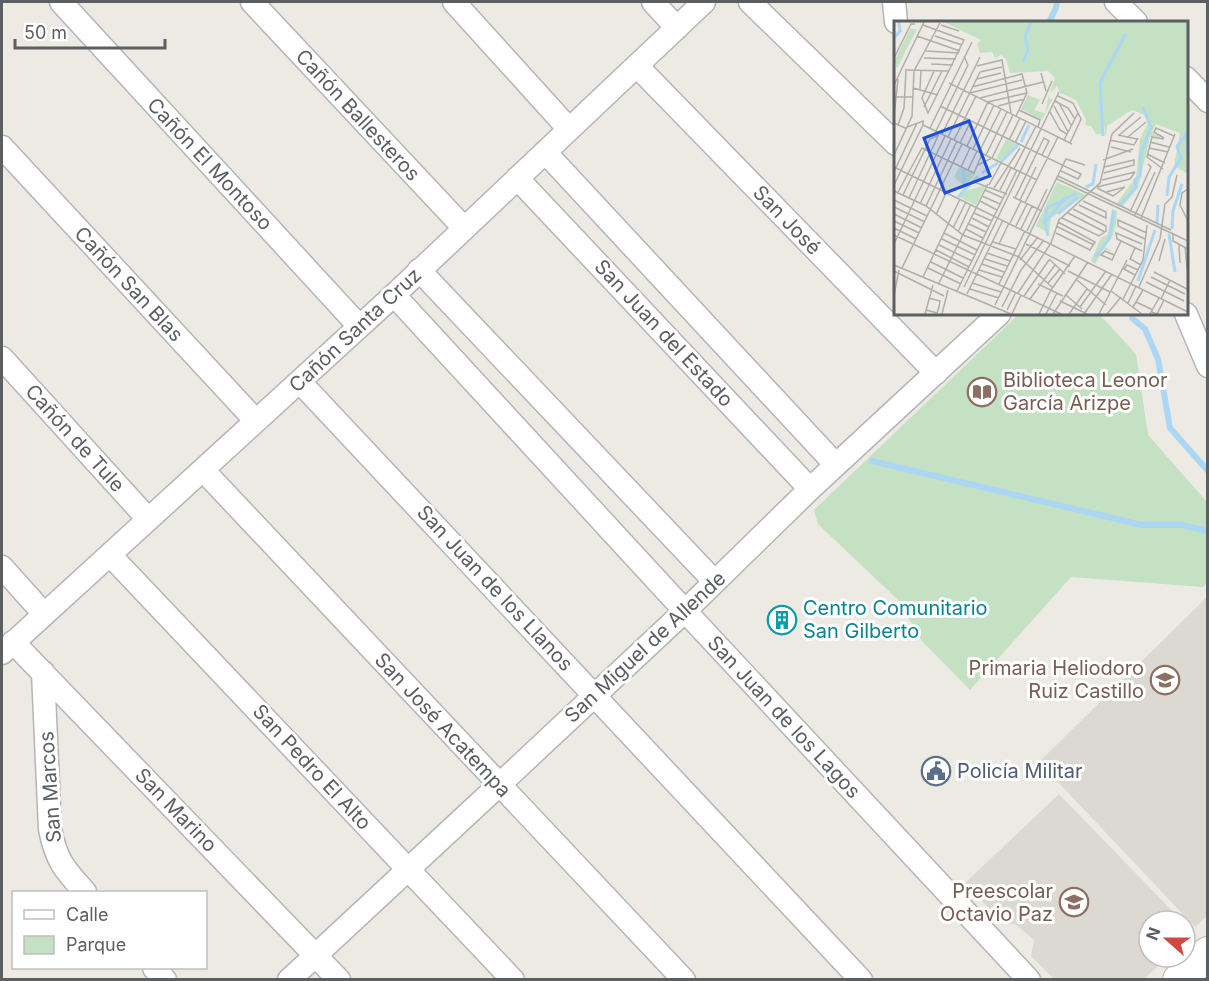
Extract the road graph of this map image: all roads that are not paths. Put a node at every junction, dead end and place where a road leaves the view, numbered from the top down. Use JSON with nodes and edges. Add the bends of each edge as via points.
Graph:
{"nodes":[{"id":1,"x":61,"y":2,"type":"edge"},
{"id":2,"x":252,"y":2,"type":"edge"},
{"id":3,"x":454,"y":2,"type":"edge"},
{"id":4,"x":653,"y":2,"type":"edge"},
{"id":5,"x":704,"y":2,"type":"edge"},
{"id":6,"x":750,"y":2,"type":"edge"},
{"id":7,"x":894,"y":2,"type":"edge"},
{"id":8,"x":1116,"y":2,"type":"edge"},
{"id":9,"x":896,"y":21,"type":"edge"},
{"id":10,"x":1135,"y":21,"type":"edge"},
{"id":11,"x":677,"y":28,"type":"junction"},
{"id":12,"x":637,"y":66,"type":"junction"},
{"id":13,"x":1188,"y":80,"type":"edge"},
{"id":14,"x":1208,"y":101,"type":"edge"},
{"id":15,"x":569,"y":129,"type":"junction"},
{"id":16,"x":894,"y":142,"type":"edge"},
{"id":17,"x":2,"y":147,"type":"edge"},
{"id":18,"x":545,"y":152,"type":"junction"},
{"id":19,"x":517,"y":178,"type":"junction"},
{"id":20,"x":464,"y":228,"type":"junction"},
{"id":21,"x":419,"y":270,"type":"junction"},
{"id":22,"x":394,"y":295,"type":"junction"},
{"id":23,"x":998,"y":315,"type":"edge"},
{"id":24,"x":1187,"y":315,"type":"edge"},
{"id":25,"x":360,"y":326,"type":"junction"},
{"id":26,"x":1205,"y":351,"type":"edge"},
{"id":27,"x":2,"y":358,"type":"edge"},
{"id":28,"x":936,"y":374,"type":"junction"},
{"id":29,"x":300,"y":381,"type":"junction"},
{"id":30,"x":256,"y":422,"type":"junction"},
{"id":31,"x":836,"y":465,"type":"junction"},
{"id":32,"x":203,"y":470,"type":"junction"},
{"id":33,"x":810,"y":489,"type":"junction"},
{"id":34,"x":148,"y":519,"type":"junction"},
{"id":35,"x":110,"y":555,"type":"junction"},
{"id":36,"x":2,"y":567,"type":"edge"},
{"id":37,"x":714,"y":582,"type":"junction"},
{"id":38,"x":685,"y":611,"type":"junction"},
{"id":39,"x":44,"y":614,"type":"junction"},
{"id":40,"x":7,"y":648,"type":"edge"},
{"id":41,"x":43,"y":672,"type":"junction"},
{"id":42,"x":595,"y":694,"type":"junction"},
{"id":43,"x":499,"y":785,"type":"junction"},
{"id":44,"x":408,"y":869,"type":"junction"},
{"id":45,"x":84,"y":891,"type":"edge"},
{"id":46,"x":316,"y":954,"type":"junction"},
{"id":47,"x":1206,"y":957,"type":"edge"},
{"id":48,"x":289,"y":980,"type":"edge"},
{"id":49,"x":339,"y":980,"type":"edge"},
{"id":50,"x":513,"y":980,"type":"edge"},
{"id":51,"x":684,"y":980,"type":"edge"},
{"id":52,"x":861,"y":980,"type":"edge"},
{"id":53,"x":1029,"y":980,"type":"edge"},
{"id":54,"x":1179,"y":980,"type":"edge"}],
"edges":[{"from":1,"to":25,"type":"street","name":"Cañón El Montoso"},
{"from":2,"to":20,"type":"street","name":"Cañón Ballesteros"},
{"from":3,"to":15,"type":"street"},
{"from":4,"to":11,"type":"street"},
{"from":5,"to":11,"type":"street","name":"Cañón Santa Cruz"},
{"from":6,"to":16,"type":"street"},
{"from":7,"to":9,"type":"street"},
{"from":8,"to":10,"type":"street"},
{"from":11,"to":12,"type":"street","name":"Cañón Santa Cruz"},
{"from":12,"to":15,"type":"street","name":"Cañón Santa Cruz"},
{"from":12,"to":28,"type":"street","name":"San José"},
{"from":13,"to":14,"type":"street"},
{"from":15,"to":18,"type":"street","name":"Cañón Santa Cruz"},
{"from":17,"to":30,"type":"street","name":"Cañón San Blas"},
{"from":18,"to":19,"type":"street","name":"Cañón Santa Cruz"},
{"from":18,"to":31,"type":"street","name":"San Juan del Estado"},
{"from":19,"to":20,"type":"street","name":"Cañón Santa Cruz"},
{"from":19,"to":33,"type":"street","name":"San Juan del Estado"},
{"from":20,"to":21,"type":"street","name":"Cañón Santa Cruz"},
{"from":21,"to":22,"type":"street","name":"Cañón Santa Cruz"},
{"from":21,"to":37,"type":"street"},
{"from":22,"to":25,"type":"street","name":"Cañón Santa Cruz"},
{"from":22,"to":38,"type":"street","name":"San Juan de los Lagos"},
{"from":23,"to":28,"type":"street","name":"San Miguel de Allende"},
{"from":24,"to":26,"type":"street"},
{"from":25,"to":29,"type":"street","name":"Cañón Santa Cruz"},
{"from":27,"to":34,"type":"street","name":"Cañón de Tule"},
{"from":28,"to":31,"type":"street","name":"San Miguel de Allende"},
{"from":29,"to":30,"type":"street","name":"Cañón Santa Cruz"},
{"from":29,"to":42,"type":"street","name":"San Juan de los Llanos"},
{"from":30,"to":32,"type":"street","name":"Cañón Santa Cruz"},
{"from":31,"to":33,"type":"street","name":"San Miguel de Allende"},
{"from":32,"to":34,"type":"street","name":"Cañón Santa Cruz"},
{"from":32,"to":43,"type":"street","name":"San José Acatempa"},
{"from":33,"to":37,"type":"street","name":"San Miguel de Allende"},
{"from":34,"to":35,"type":"street","name":"Cañón Santa Cruz"},
{"from":35,"to":39,"type":"street","name":"Cañón Santa Cruz"},
{"from":35,"to":44,"type":"street","name":"San Pedro El Alto"},
{"from":36,"to":39,"type":"street"},
{"from":37,"to":38,"type":"street","name":"San Miguel de Allende"},
{"from":38,"to":42,"type":"street","name":"San Miguel de Allende"},
{"from":38,"to":53,"type":"street","name":"San Juan de los Lagos"},
{"from":39,"to":40,"type":"street","name":"Cañón Santa Cruz"},
{"from":40,"to":41,"type":"street","name":"San Marino"},
{"from":41,"to":45,"type":"street","name":"San Marcos","via":[[50,829],[55,852],[65,871]]},
{"from":41,"to":46,"type":"street","name":"San Marino"},
{"from":42,"to":43,"type":"street","name":"San Miguel de Allende"},
{"from":42,"to":52,"type":"street","name":"San Juan de los Llanos"},
{"from":43,"to":44,"type":"street","name":"San Miguel de Allende"},
{"from":43,"to":51,"type":"street","name":"San José Acatempa"},
{"from":44,"to":46,"type":"street","name":"San Miguel de Allende"},
{"from":44,"to":50,"type":"street","name":"San Pedro El Alto"},
{"from":46,"to":48,"type":"street","name":"San Miguel de Allende"},
{"from":46,"to":49,"type":"street","name":"San Marino"},
{"from":47,"to":54,"type":"street"}]}
